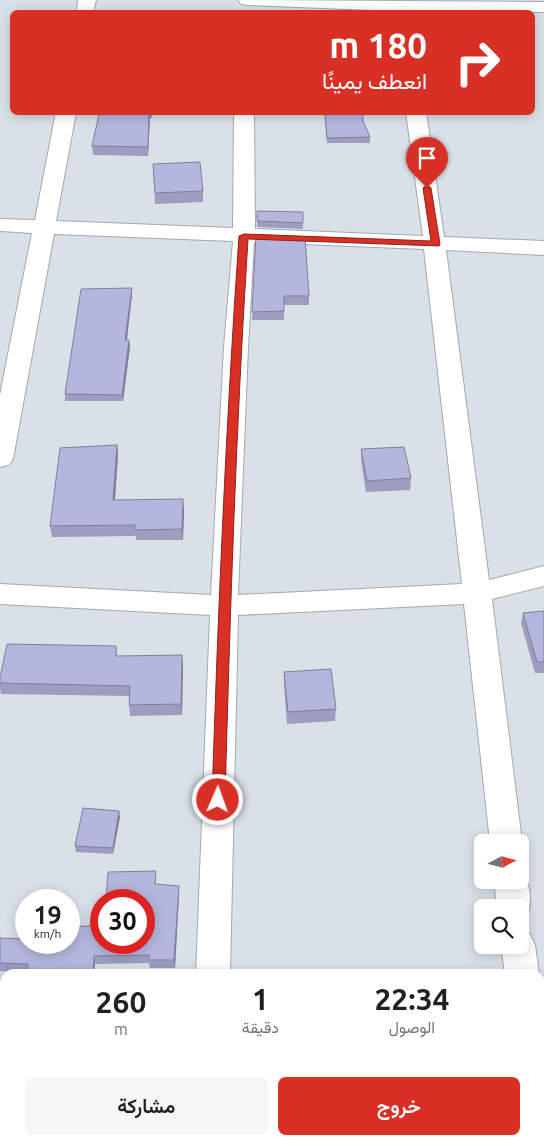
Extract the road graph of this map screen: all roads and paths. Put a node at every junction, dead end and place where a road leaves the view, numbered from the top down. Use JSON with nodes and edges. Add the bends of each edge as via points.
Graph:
{"nodes":[{"id":1,"x":245,"y":0,"type":"edge"},
{"id":2,"x":397,"y":6,"type":"edge"},
{"id":3,"x":544,"y":7,"type":"edge"},
{"id":4,"x":65,"y":115,"type":"edge"},
{"id":5,"x":244,"y":115,"type":"edge"},
{"id":6,"x":416,"y":115,"type":"edge"},
{"id":7,"x":0,"y":225,"type":"edge"},
{"id":8,"x":44,"y":228,"type":"junction"},
{"id":9,"x":244,"y":236,"type":"junction"},
{"id":10,"x":436,"y":244,"type":"junction"},
{"id":11,"x":544,"y":248,"type":"edge"},
{"id":12,"x":0,"y":459,"type":"edge"},
{"id":13,"x":544,"y":576,"type":"edge"},
{"id":14,"x":0,"y":594,"type":"edge"},
{"id":15,"x":476,"y":594,"type":"junction"},
{"id":16,"x":224,"y":606,"type":"junction"},
{"id":17,"x":505,"y":834,"type":"edge"},
{"id":18,"x":519,"y":954,"type":"edge"},
{"id":19,"x":213,"y":969,"type":"edge"},
{"id":20,"x":521,"y":969,"type":"edge"}],
"edges":[{"from":1,"to":2,"type":"street"},
{"from":2,"to":3,"type":"street"},
{"from":4,"to":8,"type":"street"},
{"from":5,"to":9,"type":"street"},
{"from":6,"to":10,"type":"street"},
{"from":7,"to":8,"type":"street"},
{"from":8,"to":9,"type":"street"},
{"from":8,"to":12,"type":"street"},
{"from":9,"to":10,"type":"street"},
{"from":9,"to":16,"type":"street"},
{"from":10,"to":11,"type":"street"},
{"from":10,"to":15,"type":"street"},
{"from":13,"to":15,"type":"street"},
{"from":14,"to":16,"type":"street"},
{"from":15,"to":16,"type":"street"},
{"from":15,"to":17,"type":"street"},
{"from":16,"to":19,"type":"street"},
{"from":18,"to":20,"type":"street"}]}
